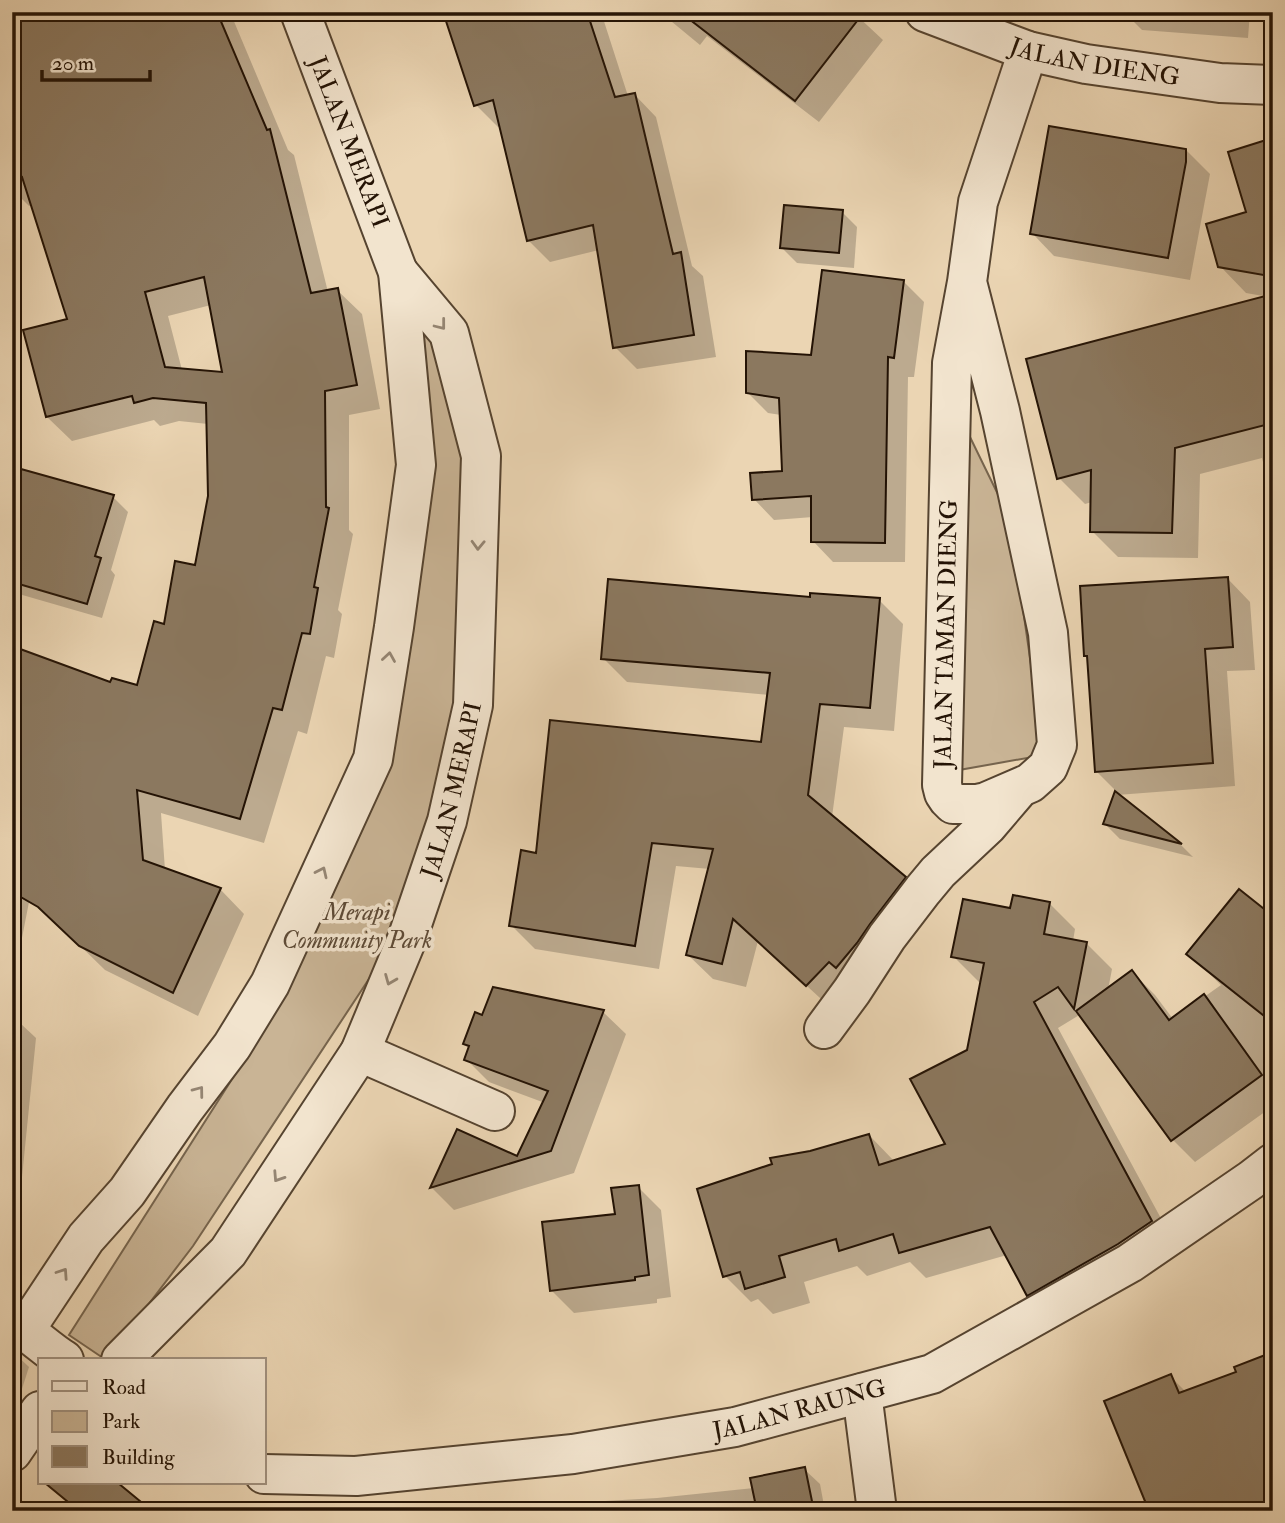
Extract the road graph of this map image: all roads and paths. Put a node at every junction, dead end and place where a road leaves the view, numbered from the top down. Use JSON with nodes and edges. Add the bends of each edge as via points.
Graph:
{"nodes":[{"id":1,"x":300,"y":12,"type":"edge"},
{"id":2,"x":925,"y":12,"type":"edge"},
{"id":3,"x":1028,"y":51,"type":"junction"},
{"id":4,"x":1273,"y":85,"type":"edge"},
{"id":5,"x":398,"y":272,"type":"junction"},
{"id":6,"x":967,"y":282,"type":"junction"},
{"id":7,"x":1019,"y":788,"type":"junction"},
{"id":8,"x":824,"y":1028,"type":"dead end"},
{"id":9,"x":360,"y":1052,"type":"junction"},
{"id":10,"x":495,"y":1111,"type":"dead end"},
{"id":11,"x":1273,"y":1163,"type":"edge"},
{"id":12,"x":19,"y":1326,"type":"edge"},
{"id":13,"x":61,"y":1358,"type":"edge"},
{"id":14,"x":123,"y":1358,"type":"edge"},
{"id":15,"x":862,"y":1393,"type":"junction"},
{"id":16,"x":266,"y":1474,"type":"edge"},
{"id":17,"x":877,"y":1511,"type":"edge"}],
"edges":[{"from":1,"to":5,"type":"street","name":"JALAN MERAPI"},
{"from":2,"to":3,"type":"street","name":"JALAN DIENG"},
{"from":3,"to":4,"type":"street","name":"JALAN DIENG","via":[[1086,64]]},
{"from":3,"to":6,"type":"street","name":"JALAN TAMAN DIENG","via":[[978,202]]},
{"from":5,"to":9,"type":"street","name":"JALAN MERAPI","one_way":true,"via":[[449,333],[481,456],[473,705],[447,821],[407,939]]},
{"from":12,"to":5,"type":"street","name":"JALAN MERAPI","one_way":true,"via":[[127,1192],[232,1046],[270,984],[373,759],[416,466]]},
{"from":6,"to":7,"type":"street","name":"JALAN TAMAN DIENG","via":[[1048,633],[1057,745],[1048,766]]},
{"from":6,"to":7,"type":"street","name":"JALAN TAMAN DIENG","via":[[952,363],[942,785],[953,804],[986,802]]},
{"from":7,"to":8,"type":"street","via":[[923,890]]},
{"from":9,"to":10,"type":"street"},
{"from":9,"to":14,"type":"street","name":"JALAN MERAPI","one_way":true,"via":[[228,1252]]},
{"from":11,"to":15,"type":"street","name":"JALAN RAUNG","via":[[1130,1263],[1036,1316],[932,1374]]},
{"from":12,"to":13,"type":"street"},
{"from":15,"to":16,"type":"street","name":"JALAN RAUNG","via":[[735,1427],[573,1454],[356,1476]]},
{"from":15,"to":17,"type":"street"}]}
